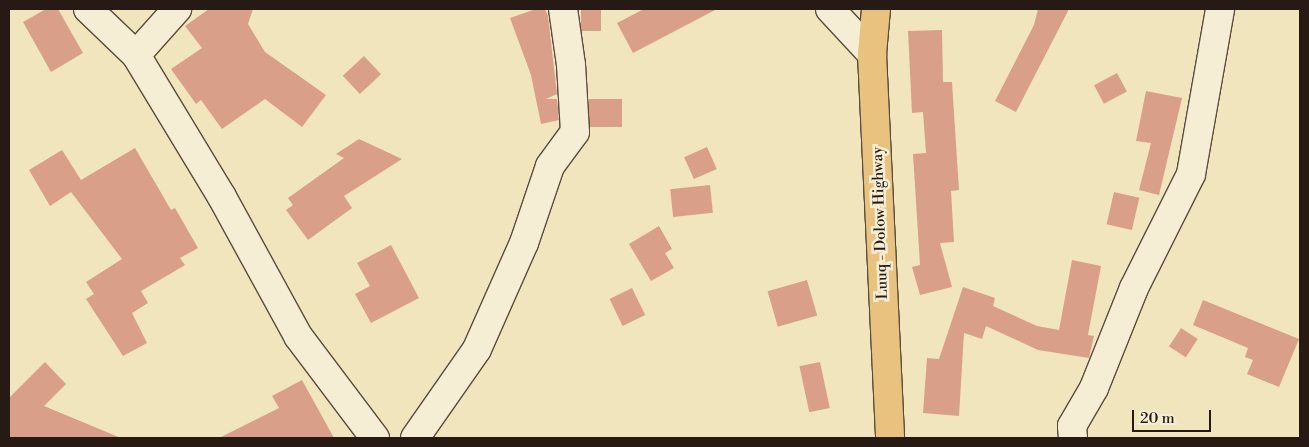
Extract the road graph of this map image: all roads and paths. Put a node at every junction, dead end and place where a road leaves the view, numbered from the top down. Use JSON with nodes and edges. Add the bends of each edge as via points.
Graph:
{"nodes":[{"id":1,"x":88,"y":9,"type":"edge"},
{"id":2,"x":177,"y":9,"type":"edge"},
{"id":3,"x":563,"y":9,"type":"edge"},
{"id":4,"x":830,"y":9,"type":"edge"},
{"id":5,"x":876,"y":9,"type":"edge"},
{"id":6,"x":1220,"y":9,"type":"edge"},
{"id":7,"x":872,"y":54,"type":"junction"},
{"id":8,"x":136,"y":55,"type":"junction"},
{"id":9,"x":375,"y":438,"type":"edge"},
{"id":10,"x":415,"y":438,"type":"edge"},
{"id":11,"x":890,"y":438,"type":"edge"},
{"id":12,"x":1073,"y":438,"type":"edge"}],
"edges":[{"from":1,"to":8,"type":"street"},
{"from":2,"to":8,"type":"street"},
{"from":3,"to":10,"type":"street","via":[[571,65],[575,132],[550,166],[524,243],[477,349]]},
{"from":4,"to":7,"type":"street"},
{"from":5,"to":7,"type":"main road","name":"Luuq - Dolow Highway"},
{"from":6,"to":12,"type":"street","via":[[1191,174],[1134,288],[1094,388],[1072,426]]},
{"from":7,"to":11,"type":"main road","name":"Luuq - Dolow Highway"},
{"from":8,"to":9,"type":"street","via":[[222,197],[298,336]]}]}
